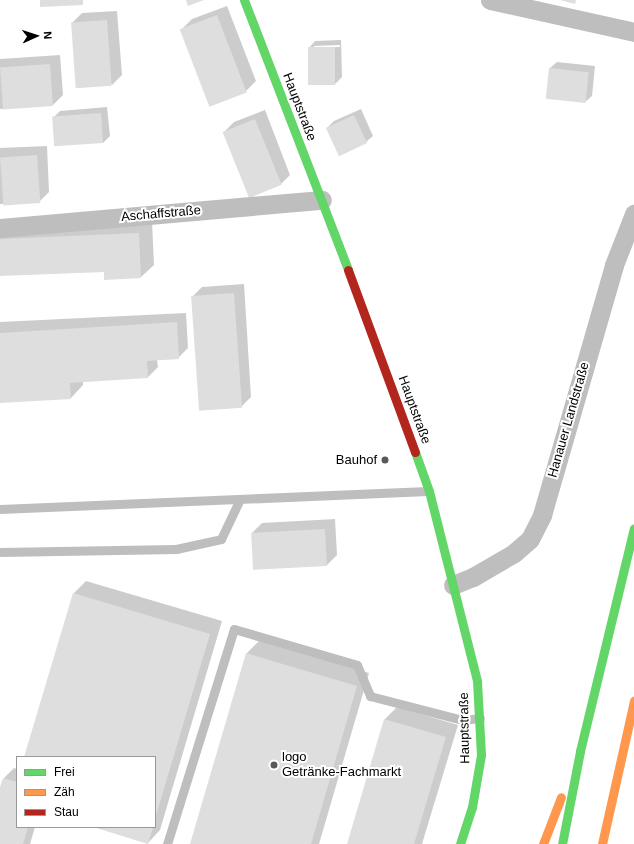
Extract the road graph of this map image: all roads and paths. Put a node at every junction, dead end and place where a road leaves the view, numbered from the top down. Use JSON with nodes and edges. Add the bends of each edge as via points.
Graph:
{"nodes":[{"id":1,"x":244,"y":0,"type":"edge"},
{"id":2,"x":490,"y":0,"type":"edge"},
{"id":3,"x":634,"y":32,"type":"edge"},
{"id":4,"x":322,"y":200,"type":"junction"},
{"id":5,"x":634,"y":214,"type":"edge"},
{"id":6,"x":0,"y":228,"type":"edge"},
{"id":7,"x":429,"y":491,"type":"junction"},
{"id":8,"x":240,"y":499,"type":"junction"},
{"id":9,"x":0,"y":509,"type":"edge"},
{"id":10,"x":634,"y":528,"type":"edge"},
{"id":11,"x":0,"y":552,"type":"edge"},
{"id":12,"x":453,"y":585,"type":"junction"},
{"id":13,"x":634,"y":701,"type":"edge"},
{"id":14,"x":480,"y":718,"type":"junction"},
{"id":15,"x":580,"y":751,"type":"junction"},
{"id":16,"x":167,"y":844,"type":"edge"},
{"id":17,"x":460,"y":844,"type":"edge"},
{"id":18,"x":543,"y":844,"type":"edge"},
{"id":19,"x":562,"y":844,"type":"edge"},
{"id":20,"x":602,"y":844,"type":"edge"}],
"edges":[{"from":1,"to":4,"type":"main road","name":"Hauptstraße"},
{"from":2,"to":3,"type":"street"},
{"from":4,"to":6,"type":"street","name":"Aschaffstraße"},
{"from":4,"to":7,"type":"main road","name":"Hauptstraße"},
{"from":5,"to":12,"type":"street","name":"Hanauer Landstraße","via":[[612,272],[542,515],[530,539],[514,553],[473,577]]},
{"from":7,"to":8,"type":"lane"},
{"from":7,"to":12,"type":"main road","name":"Hauptstraße"},
{"from":8,"to":9,"type":"lane"},
{"from":8,"to":11,"type":"lane","via":[[221,539],[176,549]]},
{"from":10,"to":15,"type":"main road"},
{"from":12,"to":14,"type":"main road","name":"Hauptstraße","via":[[477,681]]},
{"from":13,"to":20,"type":"main road"},
{"from":14,"to":16,"type":"lane","via":[[462,720],[370,696],[357,664],[234,629]]},
{"from":14,"to":17,"type":"main road","name":"Hauptstraße","via":[[481,755],[477,782]]},
{"from":15,"to":18,"type":"main road"},
{"from":15,"to":19,"type":"main road"}]}
